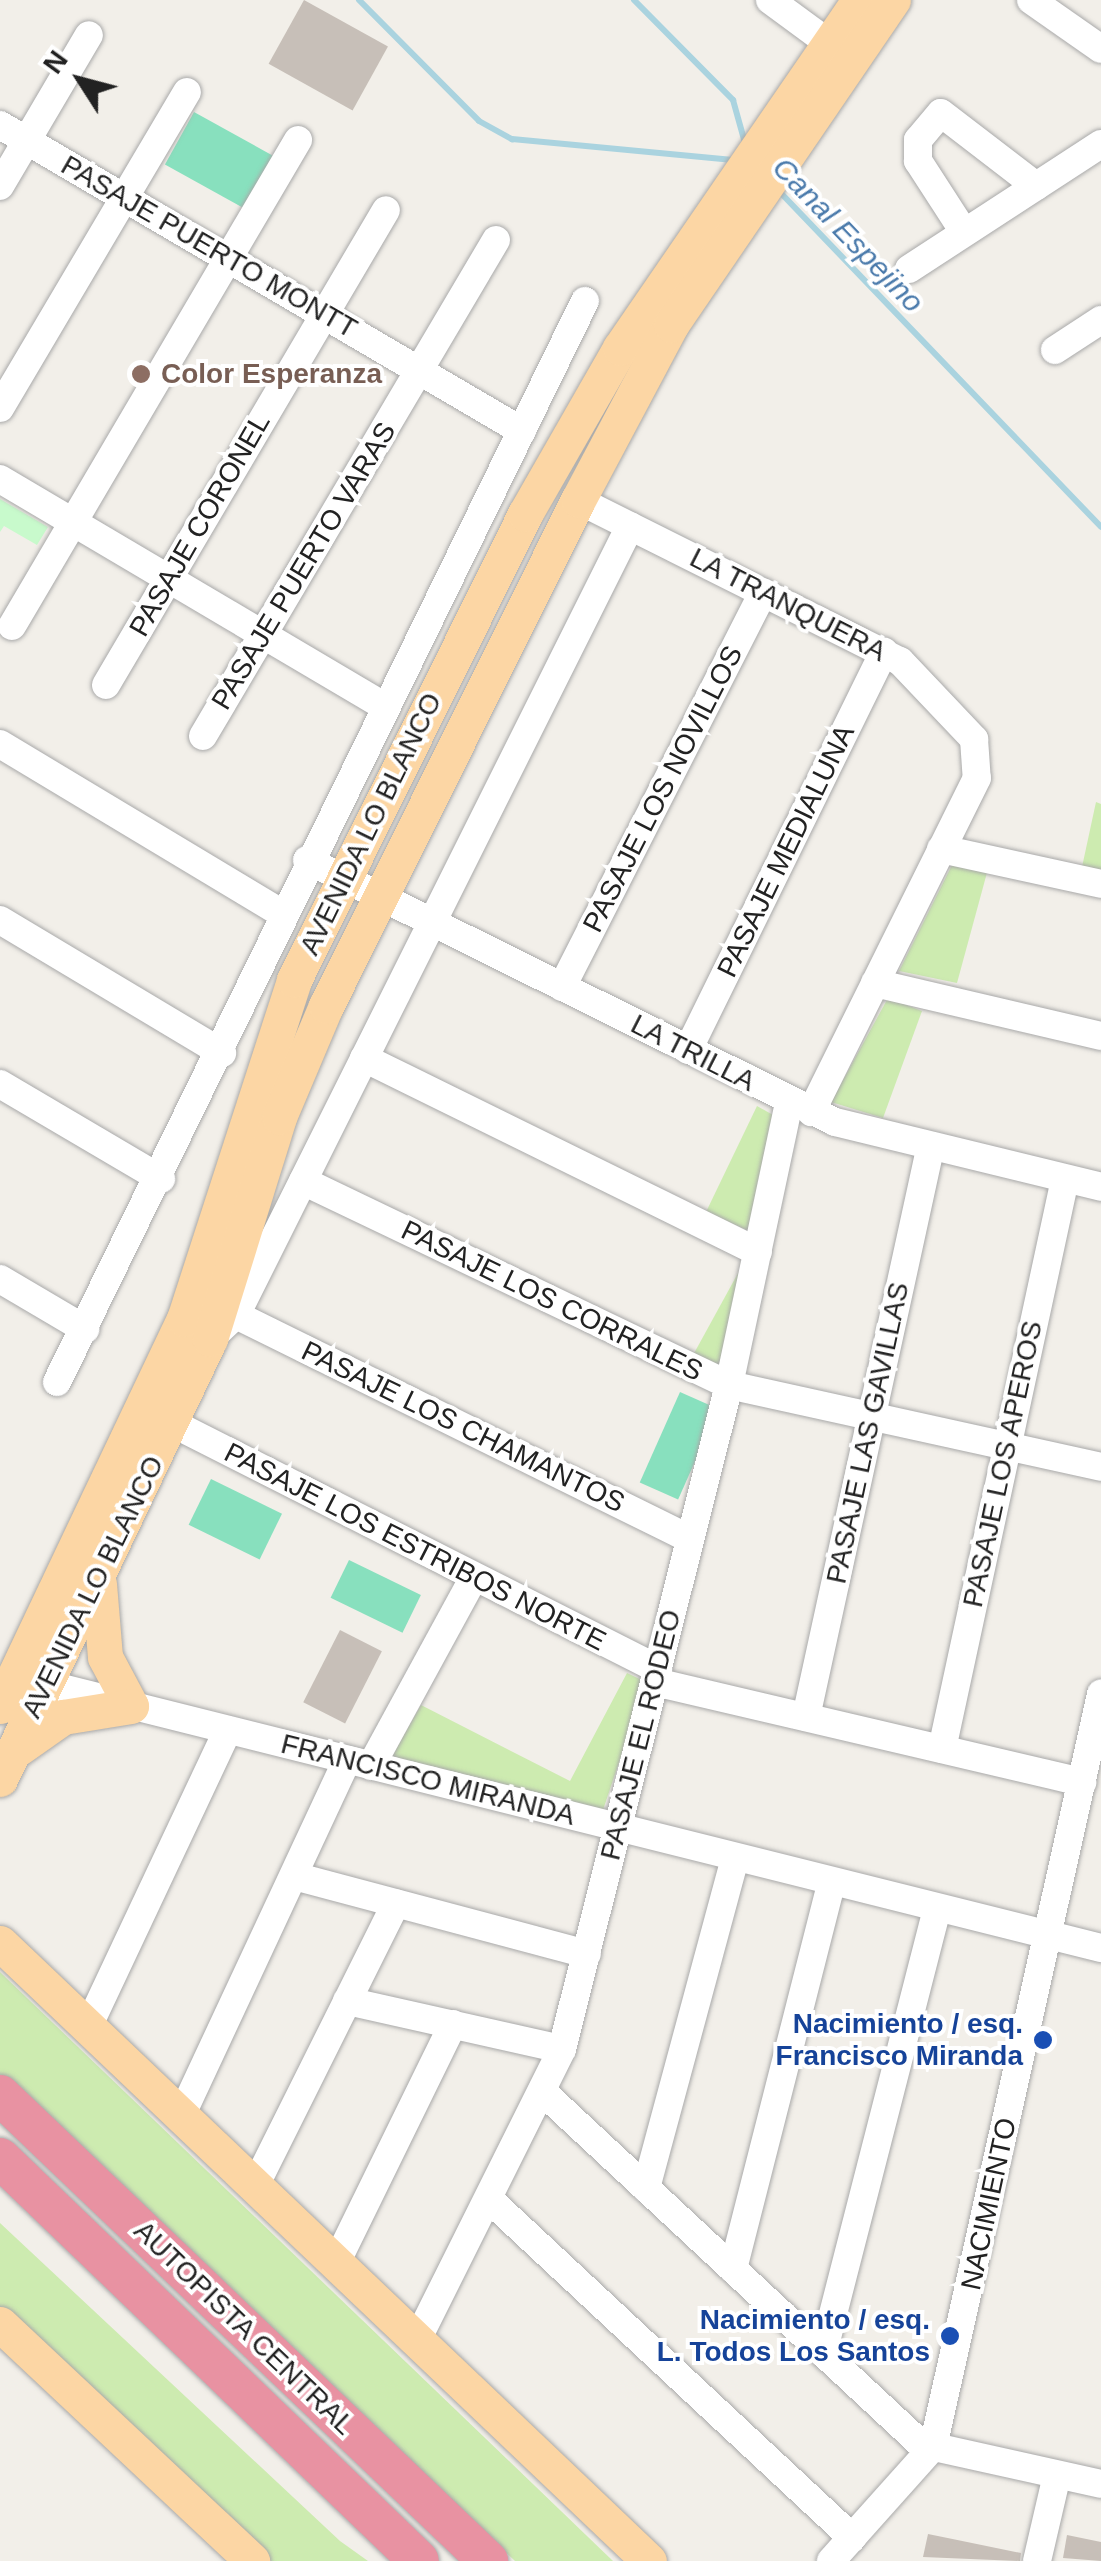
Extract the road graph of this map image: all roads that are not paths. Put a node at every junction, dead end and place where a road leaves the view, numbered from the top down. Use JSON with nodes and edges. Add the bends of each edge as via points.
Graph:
{"nodes":[{"id":1,"x":770,"y":0,"type":"edge"},
{"id":2,"x":859,"y":0,"type":"edge"},
{"id":3,"x":893,"y":0,"type":"edge"},
{"id":4,"x":1031,"y":0,"type":"edge"},
{"id":5,"x":89,"y":35,"type":"dead end"},
{"id":6,"x":830,"y":44,"type":"junction"},
{"id":7,"x":1101,"y":49,"type":"edge"},
{"id":8,"x":187,"y":92,"type":"dead end"},
{"id":9,"x":0,"y":125,"type":"edge"},
{"id":10,"x":783,"y":137,"type":"junction"},
{"id":11,"x":27,"y":140,"type":"junction"},
{"id":12,"x":298,"y":140,"type":"dead end"},
{"id":13,"x":1101,"y":144,"type":"edge"},
{"id":14,"x":0,"y":186,"type":"edge"},
{"id":15,"x":1036,"y":186,"type":"junction"},
{"id":16,"x":741,"y":197,"type":"junction"},
{"id":17,"x":124,"y":198,"type":"junction"},
{"id":18,"x":386,"y":210,"type":"dead end"},
{"id":19,"x":964,"y":232,"type":"junction"},
{"id":20,"x":496,"y":240,"type":"dead end"},
{"id":21,"x":228,"y":258,"type":"junction"},
{"id":22,"x":909,"y":268,"type":"dead end"},
{"id":23,"x":585,"y":300,"type":"dead end"},
{"id":24,"x":324,"y":314,"type":"junction"},
{"id":25,"x":1101,"y":320,"type":"edge"},
{"id":26,"x":1055,"y":350,"type":"dead end"},
{"id":27,"x":419,"y":370,"type":"junction"},
{"id":28,"x":0,"y":408,"type":"edge"},
{"id":29,"x":522,"y":431,"type":"junction"},
{"id":30,"x":0,"y":478,"type":"edge"},
{"id":31,"x":578,"y":500,"type":"junction"},
{"id":32,"x":74,"y":522,"type":"junction"},
{"id":33,"x":630,"y":526,"type":"junction"},
{"id":34,"x":169,"y":579,"type":"junction"},
{"id":35,"x":764,"y":592,"type":"junction"},
{"id":36,"x":12,"y":626,"type":"dead end"},
{"id":37,"x":263,"y":634,"type":"junction"},
{"id":38,"x":884,"y":652,"type":"junction"},
{"id":39,"x":106,"y":685,"type":"dead end"},
{"id":40,"x":384,"y":706,"type":"junction"},
{"id":41,"x":203,"y":736,"type":"dead end"},
{"id":42,"x":974,"y":739,"type":"joint"},
{"id":43,"x":0,"y":744,"type":"edge"},
{"id":44,"x":942,"y":848,"type":"junction"},
{"id":45,"x":307,"y":860,"type":"junction"},
{"id":46,"x":344,"y":878,"type":"junction"},
{"id":47,"x":1101,"y":884,"type":"edge"},
{"id":48,"x":381,"y":896,"type":"junction"},
{"id":49,"x":281,"y":913,"type":"junction"},
{"id":50,"x":0,"y":920,"type":"edge"},
{"id":51,"x":432,"y":922,"type":"junction"},
{"id":52,"x":875,"y":983,"type":"junction"},
{"id":53,"x":562,"y":986,"type":"junction"},
{"id":54,"x":1101,"y":1036,"type":"edge"},
{"id":55,"x":688,"y":1050,"type":"junction"},
{"id":56,"x":222,"y":1053,"type":"junction"},
{"id":57,"x":364,"y":1058,"type":"junction"},
{"id":58,"x":0,"y":1084,"type":"edge"},
{"id":59,"x":800,"y":1107,"type":"junction"},
{"id":60,"x":930,"y":1148,"type":"junction"},
{"id":61,"x":161,"y":1179,"type":"junction"},
{"id":62,"x":1065,"y":1179,"type":"junction"},
{"id":63,"x":302,"y":1180,"type":"junction"},
{"id":64,"x":1101,"y":1187,"type":"edge"},
{"id":65,"x":758,"y":1252,"type":"junction"},
{"id":66,"x":0,"y":1279,"type":"edge"},
{"id":67,"x":236,"y":1314,"type":"junction"},
{"id":68,"x":85,"y":1328,"type":"junction"},
{"id":69,"x":210,"y":1340,"type":"junction"},
{"id":70,"x":57,"y":1382,"type":"dead end"},
{"id":71,"x":729,"y":1385,"type":"junction"},
{"id":72,"x":872,"y":1416,"type":"junction"},
{"id":73,"x":172,"y":1423,"type":"junction"},
{"id":74,"x":1007,"y":1446,"type":"junction"},
{"id":75,"x":1101,"y":1468,"type":"edge"},
{"id":76,"x":690,"y":1539,"type":"junction"},
{"id":77,"x":100,"y":1574,"type":"junction"},
{"id":78,"x":473,"y":1579,"type":"junction"},
{"id":79,"x":657,"y":1676,"type":"junction"},
{"id":80,"x":46,"y":1684,"type":"junction"},
{"id":81,"x":1101,"y":1694,"type":"edge"},
{"id":82,"x":3,"y":1700,"type":"edge"},
{"id":83,"x":130,"y":1706,"type":"junction"},
{"id":84,"x":806,"y":1717,"type":"junction"},
{"id":85,"x":228,"y":1730,"type":"junction"},
{"id":86,"x":942,"y":1749,"type":"junction"},
{"id":87,"x":359,"y":1763,"type":"junction"},
{"id":88,"x":6,"y":1767,"type":"edge"},
{"id":89,"x":1082,"y":1782,"type":"junction"},
{"id":90,"x":617,"y":1828,"type":"junction"},
{"id":91,"x":735,"y":1858,"type":"junction"},
{"id":92,"x":294,"y":1876,"type":"junction"},
{"id":93,"x":832,"y":1882,"type":"junction"},
{"id":94,"x":396,"y":1903,"type":"junction"},
{"id":95,"x":937,"y":1909,"type":"junction"},
{"id":96,"x":1048,"y":1936,"type":"junction"},
{"id":97,"x":0,"y":1943,"type":"edge"},
{"id":98,"x":1101,"y":1948,"type":"edge"},
{"id":99,"x":587,"y":1954,"type":"junction"},
{"id":100,"x":347,"y":2001,"type":"junction"},
{"id":101,"x":453,"y":2024,"type":"junction"},
{"id":102,"x":88,"y":2027,"type":"junction"},
{"id":103,"x":562,"y":2049,"type":"junction"},
{"id":104,"x":545,"y":2094,"type":"junction"},
{"id":105,"x":0,"y":2095,"type":"edge"},
{"id":106,"x":181,"y":2116,"type":"junction"},
{"id":107,"x":0,"y":2158,"type":"edge"},
{"id":108,"x":255,"y":2186,"type":"junction"},
{"id":109,"x":646,"y":2188,"type":"junction"},
{"id":110,"x":491,"y":2201,"type":"junction"},
{"id":111,"x":336,"y":2263,"type":"junction"},
{"id":112,"x":733,"y":2269,"type":"junction"},
{"id":113,"x":0,"y":2324,"type":"edge"},
{"id":114,"x":416,"y":2340,"type":"junction"},
{"id":115,"x":823,"y":2353,"type":"junction"},
{"id":116,"x":933,"y":2447,"type":"junction"},
{"id":117,"x":1056,"y":2475,"type":"junction"},
{"id":118,"x":1101,"y":2484,"type":"edge"},
{"id":119,"x":852,"y":2538,"type":"junction"},
{"id":120,"x":252,"y":2561,"type":"edge"},
{"id":121,"x":419,"y":2561,"type":"edge"},
{"id":122,"x":488,"y":2561,"type":"edge"},
{"id":123,"x":649,"y":2561,"type":"edge"},
{"id":124,"x":831,"y":2561,"type":"edge"},
{"id":125,"x":1038,"y":2561,"type":"edge"}],
"edges":[{"from":1,"to":6,"type":"street"},
{"from":2,"to":6,"type":"main road","name":"AVENIDA LO BLANCO"},
{"from":3,"to":10,"type":"main road","name":"AVENIDA LO BLANCO"},
{"from":4,"to":7,"type":"street"},
{"from":5,"to":11,"type":"street"},
{"from":6,"to":10,"type":"main road","name":"AVENIDA LO BLANCO"},
{"from":8,"to":17,"type":"street"},
{"from":9,"to":11,"type":"street","name":"PASAJE PUERTO MONTT"},
{"from":10,"to":16,"type":"main road","name":"AVENIDA LO BLANCO"},
{"from":11,"to":14,"type":"street"},
{"from":11,"to":17,"type":"street","name":"PASAJE PUERTO MONTT"},
{"from":12,"to":21,"type":"street"},
{"from":13,"to":15,"type":"street"},
{"from":15,"to":19,"type":"street"},
{"from":15,"to":19,"type":"street","via":[[941,112],[918,140],[918,161]]},
{"from":16,"to":31,"type":"main road","name":"AVENIDA LO BLANCO"},
{"from":16,"to":46,"type":"main road","name":"AVENIDA LO BLANCO","via":[[566,436]]},
{"from":17,"to":21,"type":"street","name":"PASAJE PUERTO MONTT"},
{"from":17,"to":28,"type":"street"},
{"from":18,"to":24,"type":"street","name":"PASAJE CORONEL"},
{"from":19,"to":22,"type":"street"},
{"from":20,"to":27,"type":"street","name":"PASAJE PUERTO VARAS"},
{"from":21,"to":24,"type":"street","name":"PASAJE PUERTO MONTT"},
{"from":21,"to":32,"type":"street"},
{"from":23,"to":29,"type":"street","name":"AVENIDA LO BLANCO"},
{"from":24,"to":27,"type":"street","name":"PASAJE PUERTO MONTT"},
{"from":24,"to":34,"type":"street","name":"PASAJE CORONEL"},
{"from":25,"to":26,"type":"street"},
{"from":27,"to":29,"type":"street","name":"PASAJE PUERTO MONTT"},
{"from":27,"to":37,"type":"street","name":"PASAJE PUERTO VARAS"},
{"from":29,"to":40,"type":"street","name":"AVENIDA LO BLANCO"},
{"from":30,"to":32,"type":"street"},
{"from":31,"to":33,"type":"street","name":"LA TRANQUERA"},
{"from":31,"to":48,"type":"main road","name":"AVENIDA LO BLANCO"},
{"from":32,"to":34,"type":"street"},
{"from":32,"to":36,"type":"street"},
{"from":33,"to":35,"type":"street","name":"LA TRANQUERA"},
{"from":33,"to":51,"type":"street","name":"AVENIDA LO BLANCO"},
{"from":34,"to":37,"type":"street"},
{"from":34,"to":39,"type":"street","name":"PASAJE CORONEL"},
{"from":35,"to":38,"type":"street","name":"LA TRANQUERA"},
{"from":35,"to":53,"type":"street","name":"PASAJE LOS NOVILLOS"},
{"from":37,"to":40,"type":"street"},
{"from":37,"to":41,"type":"street","name":"PASAJE PUERTO VARAS"},
{"from":38,"to":42,"type":"street","name":"LA TRANQUERA","via":[[929,682]]},
{"from":38,"to":55,"type":"street","name":"PASAJE MEDIALUNA"},
{"from":40,"to":45,"type":"street","name":"AVENIDA LO BLANCO"},
{"from":42,"to":44,"type":"street","name":"PASAJE EL RODEO","via":[[976,778]]},
{"from":43,"to":49,"type":"street"},
{"from":44,"to":47,"type":"street"},
{"from":44,"to":52,"type":"street","name":"PASAJE EL RODEO"},
{"from":45,"to":46,"type":"street","name":"LA TRILLA"},
{"from":45,"to":49,"type":"street","name":"AVENIDA LO BLANCO"},
{"from":46,"to":48,"type":"street","name":"LA TRILLA"},
{"from":46,"to":82,"type":"main road","name":"AVENIDA LO BLANCO","via":[[264,1055],[184,1320]]},
{"from":48,"to":51,"type":"street","name":"LA TRILLA"},
{"from":48,"to":69,"type":"main road","name":"AVENIDA LO BLANCO","via":[[293,1082]]},
{"from":49,"to":56,"type":"street","name":"AVENIDA LO BLANCO"},
{"from":50,"to":56,"type":"street"},
{"from":51,"to":53,"type":"street","name":"LA TRILLA"},
{"from":51,"to":57,"type":"street","name":"AVENIDA LO BLANCO"},
{"from":52,"to":54,"type":"street"},
{"from":52,"to":59,"type":"street","name":"PASAJE EL RODEO"},
{"from":53,"to":55,"type":"street","name":"LA TRILLA"},
{"from":55,"to":59,"type":"street","name":"LA TRILLA"},
{"from":56,"to":61,"type":"street","name":"AVENIDA LO BLANCO"},
{"from":57,"to":63,"type":"street","name":"AVENIDA LO BLANCO"},
{"from":57,"to":65,"type":"street"},
{"from":58,"to":61,"type":"street"},
{"from":59,"to":60,"type":"street","name":"LA TRILLA"},
{"from":59,"to":65,"type":"street","name":"PASAJE EL RODEO"},
{"from":60,"to":62,"type":"street","name":"LA TRILLA"},
{"from":60,"to":72,"type":"street","name":"PASAJE LAS GAVILLAS"},
{"from":61,"to":68,"type":"street","name":"AVENIDA LO BLANCO"},
{"from":62,"to":64,"type":"street","name":"LA TRILLA"},
{"from":62,"to":74,"type":"street","name":"PASAJE LOS APEROS"},
{"from":63,"to":67,"type":"street","name":"AVENIDA LO BLANCO"},
{"from":63,"to":71,"type":"street","name":"PASAJE LOS CORRALES"},
{"from":65,"to":71,"type":"street","name":"PASAJE EL RODEO"},
{"from":66,"to":68,"type":"street"},
{"from":67,"to":69,"type":"street","name":"AVENIDA LO BLANCO"},
{"from":67,"to":76,"type":"street","name":"PASAJE LOS CHAMANTOS"},
{"from":68,"to":70,"type":"street","name":"AVENIDA LO BLANCO"},
{"from":69,"to":73,"type":"main road","name":"AVENIDA LO BLANCO"},
{"from":71,"to":72,"type":"street","name":"PASAJE LOS CORRALES"},
{"from":71,"to":76,"type":"street","name":"PASAJE EL RODEO"},
{"from":72,"to":74,"type":"street","name":"PASAJE LOS CORRALES"},
{"from":72,"to":84,"type":"street","name":"PASAJE LAS GAVILLAS"},
{"from":73,"to":77,"type":"main road","name":"AVENIDA LO BLANCO"},
{"from":73,"to":78,"type":"street","name":"PASAJE LOS ESTRIBOS NORTE"},
{"from":74,"to":75,"type":"street","name":"PASAJE LOS CORRALES"},
{"from":74,"to":86,"type":"street","name":"PASAJE LOS APEROS"},
{"from":76,"to":79,"type":"street","name":"PASAJE EL RODEO"},
{"from":77,"to":80,"type":"main road","name":"AVENIDA LO BLANCO"},
{"from":77,"to":83,"type":"main road","via":[[100,1637]]},
{"from":78,"to":79,"type":"street","name":"PASAJE LOS ESTRIBOS NORTE"},
{"from":78,"to":87,"type":"street"},
{"from":79,"to":84,"type":"street","name":"PASAJE LOS ESTRIBOS NORTE"},
{"from":79,"to":90,"type":"street","name":"PASAJE EL RODEO"},
{"from":80,"to":82,"type":"main road"},
{"from":80,"to":83,"type":"street","name":"FRANCISCO MIRANDA"},
{"from":80,"to":88,"type":"main road","name":"AVENIDA LO BLANCO"},
{"from":81,"to":89,"type":"street","name":"NACIMIENTO"},
{"from":83,"to":85,"type":"street","name":"FRANCISCO MIRANDA"},
{"from":83,"to":88,"type":"main road","via":[[63,1718]]},
{"from":84,"to":86,"type":"street","name":"PASAJE LOS ESTRIBOS NORTE"},
{"from":85,"to":87,"type":"street","name":"FRANCISCO MIRANDA"},
{"from":85,"to":102,"type":"street"},
{"from":86,"to":89,"type":"street","name":"PASAJE LOS ESTRIBOS NORTE"},
{"from":87,"to":90,"type":"street","name":"FRANCISCO MIRANDA"},
{"from":87,"to":92,"type":"street"},
{"from":89,"to":96,"type":"street","name":"NACIMIENTO"},
{"from":90,"to":91,"type":"street","name":"FRANCISCO MIRANDA"},
{"from":90,"to":99,"type":"street","name":"PASAJE EL RODEO"},
{"from":91,"to":93,"type":"street","name":"FRANCISCO MIRANDA"},
{"from":91,"to":109,"type":"street"},
{"from":92,"to":94,"type":"street"},
{"from":92,"to":106,"type":"street"},
{"from":93,"to":95,"type":"street","name":"FRANCISCO MIRANDA"},
{"from":93,"to":112,"type":"street"},
{"from":94,"to":99,"type":"street"},
{"from":94,"to":100,"type":"street"},
{"from":95,"to":96,"type":"street","name":"FRANCISCO MIRANDA"},
{"from":95,"to":115,"type":"street"},
{"from":96,"to":98,"type":"street","name":"FRANCISCO MIRANDA"},
{"from":96,"to":116,"type":"street","name":"NACIMIENTO"},
{"from":97,"to":102,"type":"main road"},
{"from":99,"to":103,"type":"street","name":"PASAJE EL RODEO"},
{"from":100,"to":101,"type":"street"},
{"from":100,"to":108,"type":"street"},
{"from":101,"to":103,"type":"street"},
{"from":101,"to":111,"type":"street"},
{"from":102,"to":106,"type":"main road"},
{"from":103,"to":104,"type":"street","name":"PASAJE EL RODEO"},
{"from":104,"to":109,"type":"street"},
{"from":104,"to":110,"type":"street","name":"PASAJE EL RODEO"},
{"from":105,"to":122,"type":"highway","name":"AUTOPISTA CENTRAL"},
{"from":106,"to":108,"type":"main road"},
{"from":107,"to":121,"type":"highway","name":"AUTOPISTA CENTRAL"},
{"from":108,"to":111,"type":"main road"},
{"from":109,"to":112,"type":"street"},
{"from":110,"to":114,"type":"street","name":"PASAJE EL RODEO"},
{"from":110,"to":119,"type":"street"},
{"from":111,"to":114,"type":"main road"},
{"from":112,"to":115,"type":"street"},
{"from":113,"to":120,"type":"main road"},
{"from":114,"to":123,"type":"main road"},
{"from":115,"to":116,"type":"street"},
{"from":116,"to":117,"type":"street"},
{"from":116,"to":119,"type":"street","name":"NACIMIENTO"},
{"from":117,"to":118,"type":"street"},
{"from":117,"to":125,"type":"street"},
{"from":119,"to":124,"type":"street","name":"NACIMIENTO"}]}
